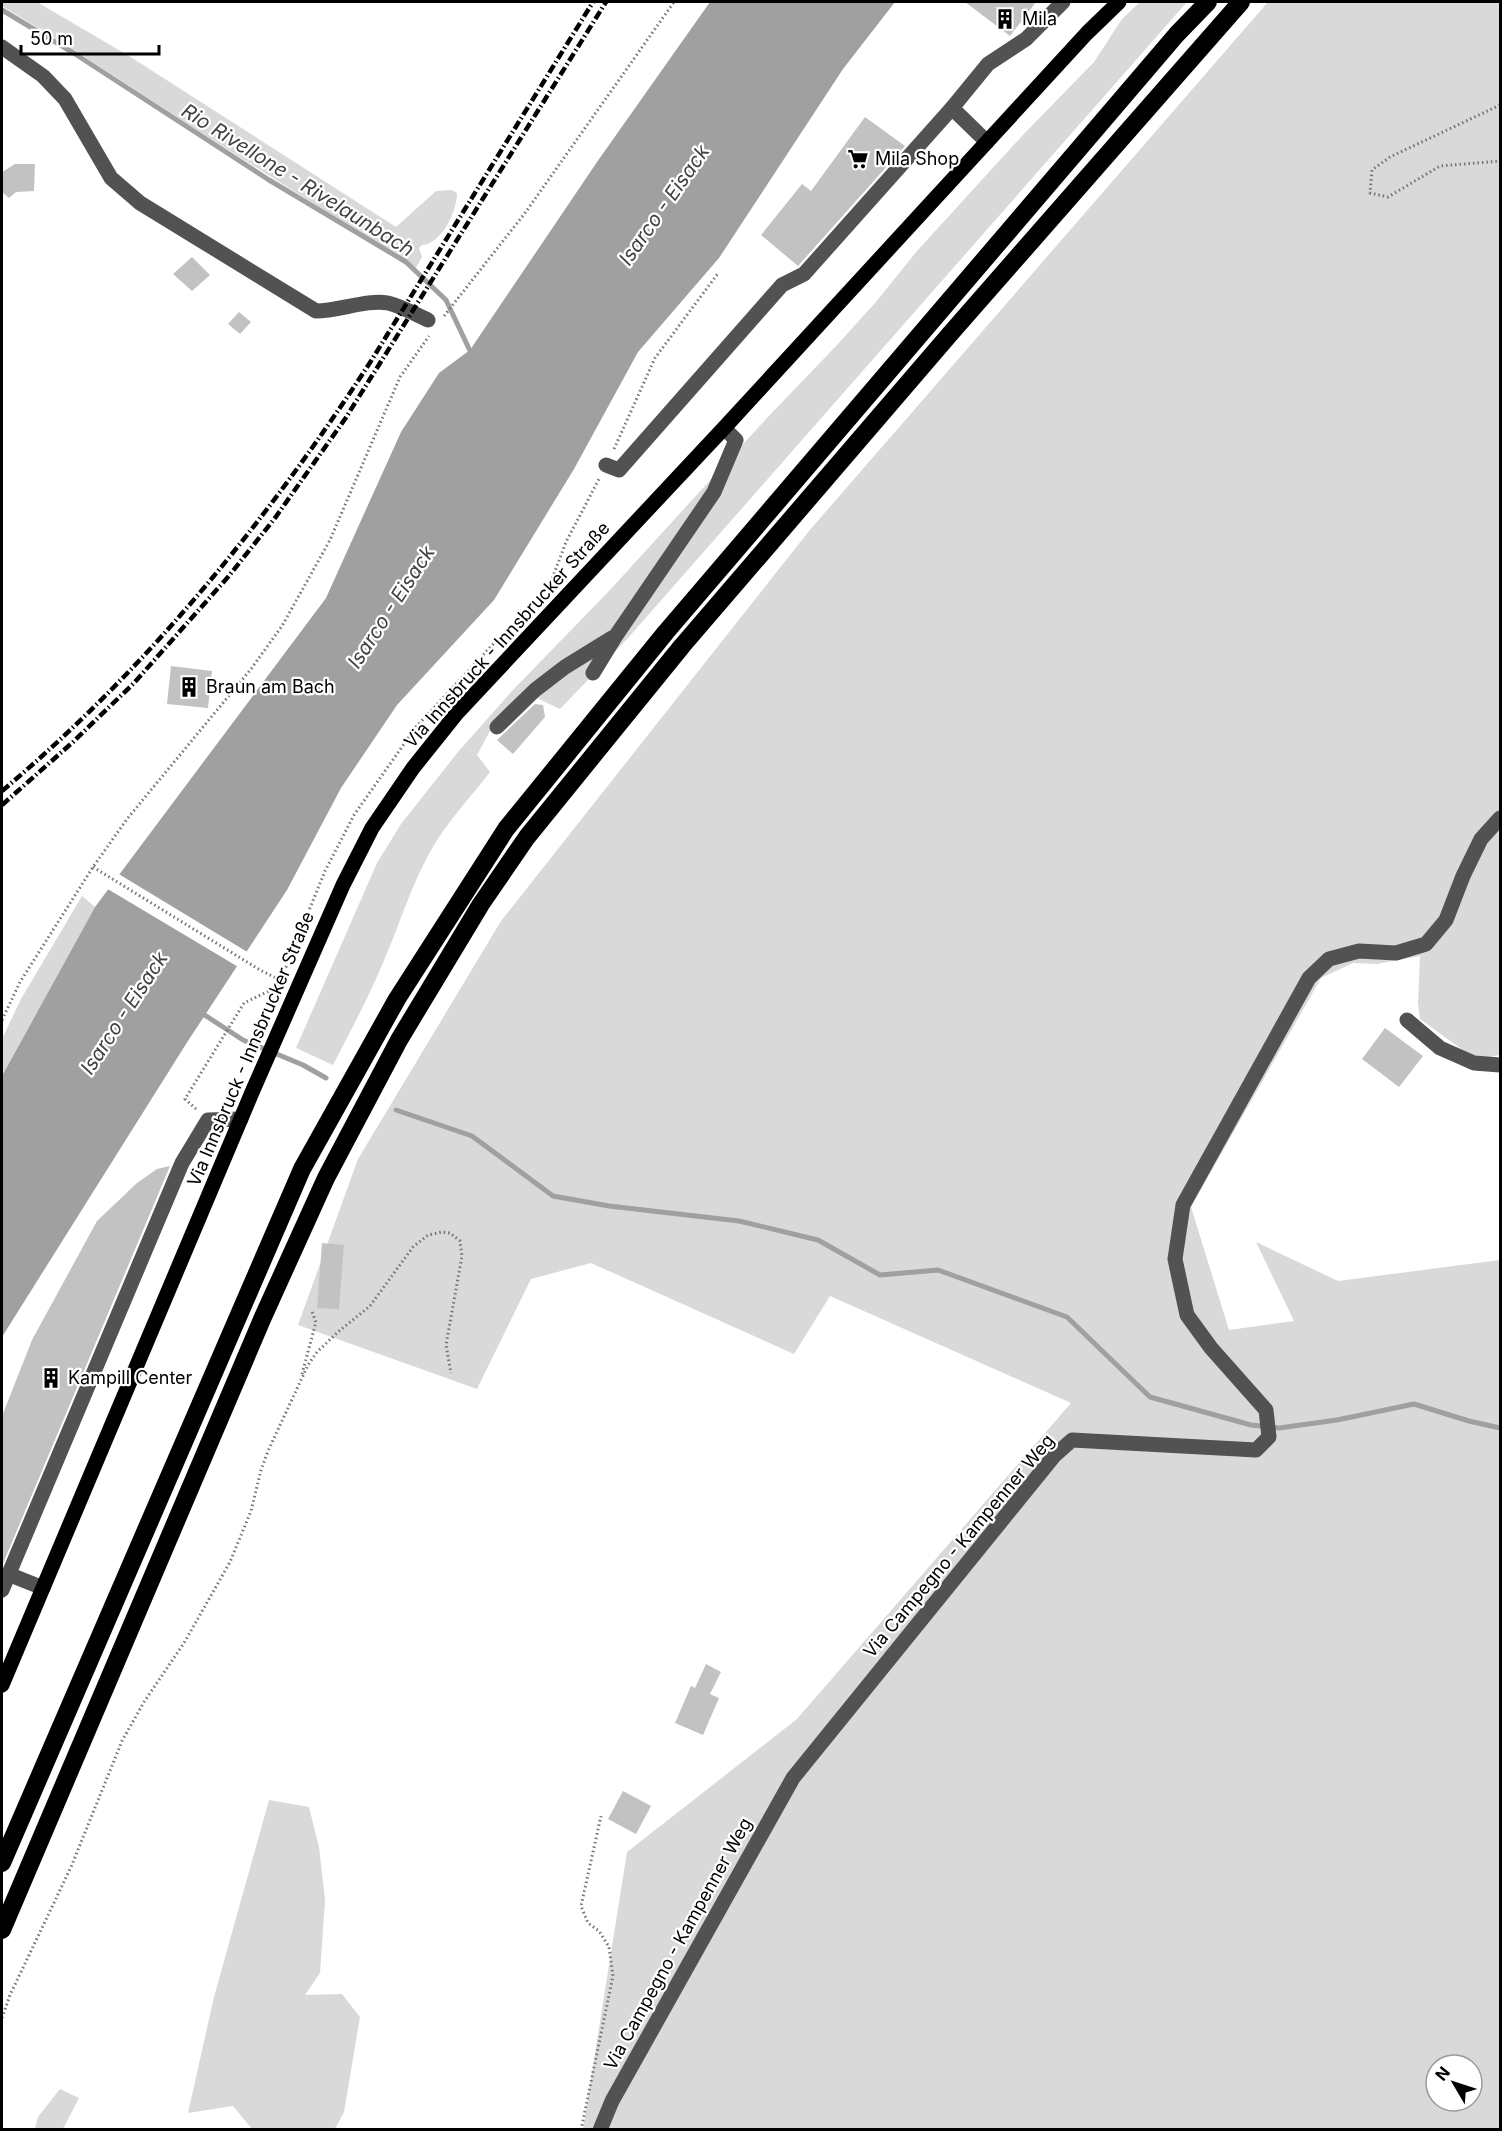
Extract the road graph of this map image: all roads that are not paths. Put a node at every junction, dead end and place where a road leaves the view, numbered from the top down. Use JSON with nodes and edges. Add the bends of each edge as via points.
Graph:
{"nodes":[{"id":1,"x":1063,"y":2,"type":"edge"},
{"id":2,"x":1119,"y":2,"type":"edge"},
{"id":3,"x":1208,"y":2,"type":"edge"},
{"id":4,"x":1241,"y":2,"type":"edge"},
{"id":5,"x":2,"y":47,"type":"edge"},
{"id":6,"x":952,"y":108,"type":"junction"},
{"id":7,"x":987,"y":142,"type":"junction"},
{"id":8,"x":428,"y":320,"type":"dead end"},
{"id":9,"x":724,"y":428,"type":"junction"},
{"id":10,"x":606,"y":465,"type":"road end"},
{"id":11,"x":615,"y":637,"type":"junction"},
{"id":12,"x":593,"y":674,"type":"dead end"},
{"id":13,"x":497,"y":727,"type":"dead end"},
{"id":14,"x":1500,"y":818,"type":"edge"},
{"id":15,"x":1407,"y":1020,"type":"dead end"},
{"id":16,"x":1500,"y":1065,"type":"edge"},
{"id":17,"x":241,"y":1119,"type":"junction"},
{"id":18,"x":8,"y":1574,"type":"junction"},
{"id":19,"x":43,"y":1588,"type":"junction"},
{"id":20,"x":2,"y":1590,"type":"edge"},
{"id":21,"x":2,"y":1684,"type":"edge"},
{"id":22,"x":2,"y":1863,"type":"edge"},
{"id":23,"x":2,"y":1930,"type":"edge"},
{"id":24,"x":600,"y":2130,"type":"edge"}],
"edges":[{"from":1,"to":6,"type":"street","via":[[1026,39],[988,64]]},
{"from":2,"to":7,"type":"main road","name":"Via Innsbruck - Innsbrucker Straße"},
{"from":3,"to":22,"type":"highway","via":[[666,632],[500,839],[397,999],[302,1169]]},
{"from":4,"to":23,"type":"highway","via":[[682,646],[527,837],[481,904],[399,1040],[308,1218]]},
{"from":5,"to":8,"type":"street","via":[[42,76],[65,99],[111,177],[140,203],[180,229],[316,311],[379,302],[391,303]]},
{"from":6,"to":7,"type":"street"},
{"from":6,"to":10,"type":"street","via":[[804,273],[782,285],[619,470]]},
{"from":7,"to":9,"type":"main road","name":"Via Innsbruck - Innsbrucker Straße"},
{"from":9,"to":11,"type":"street","via":[[736,440],[714,492]]},
{"from":9,"to":17,"type":"main road","name":"Via Innsbruck - Innsbrucker Straße","via":[[457,713],[413,768],[372,828],[352,866]]},
{"from":11,"to":12,"type":"street"},
{"from":11,"to":13,"type":"street","via":[[535,690]]},
{"from":14,"to":24,"type":"street","name":"Via Campegno - Kampenner Weg","via":[[1481,839],[1446,920],[1426,944],[1396,953],[1359,951],[1329,959],[1309,978],[1183,1205],[1174,1259],[1187,1315],[1210,1348],[1266,1410],[1269,1437],[1256,1450],[1072,1440],[1054,1456],[793,1778]]},
{"from":15,"to":16,"type":"street","via":[[1440,1048],[1474,1063]]},
{"from":17,"to":18,"type":"street","via":[[208,1120],[182,1163]]},
{"from":17,"to":19,"type":"main road","name":"Via Innsbruck - Innsbrucker Straße"},
{"from":18,"to":19,"type":"street"},
{"from":18,"to":20,"type":"street"},
{"from":19,"to":21,"type":"main road","name":"Via Innsbruck - Innsbrucker Straße"}]}
